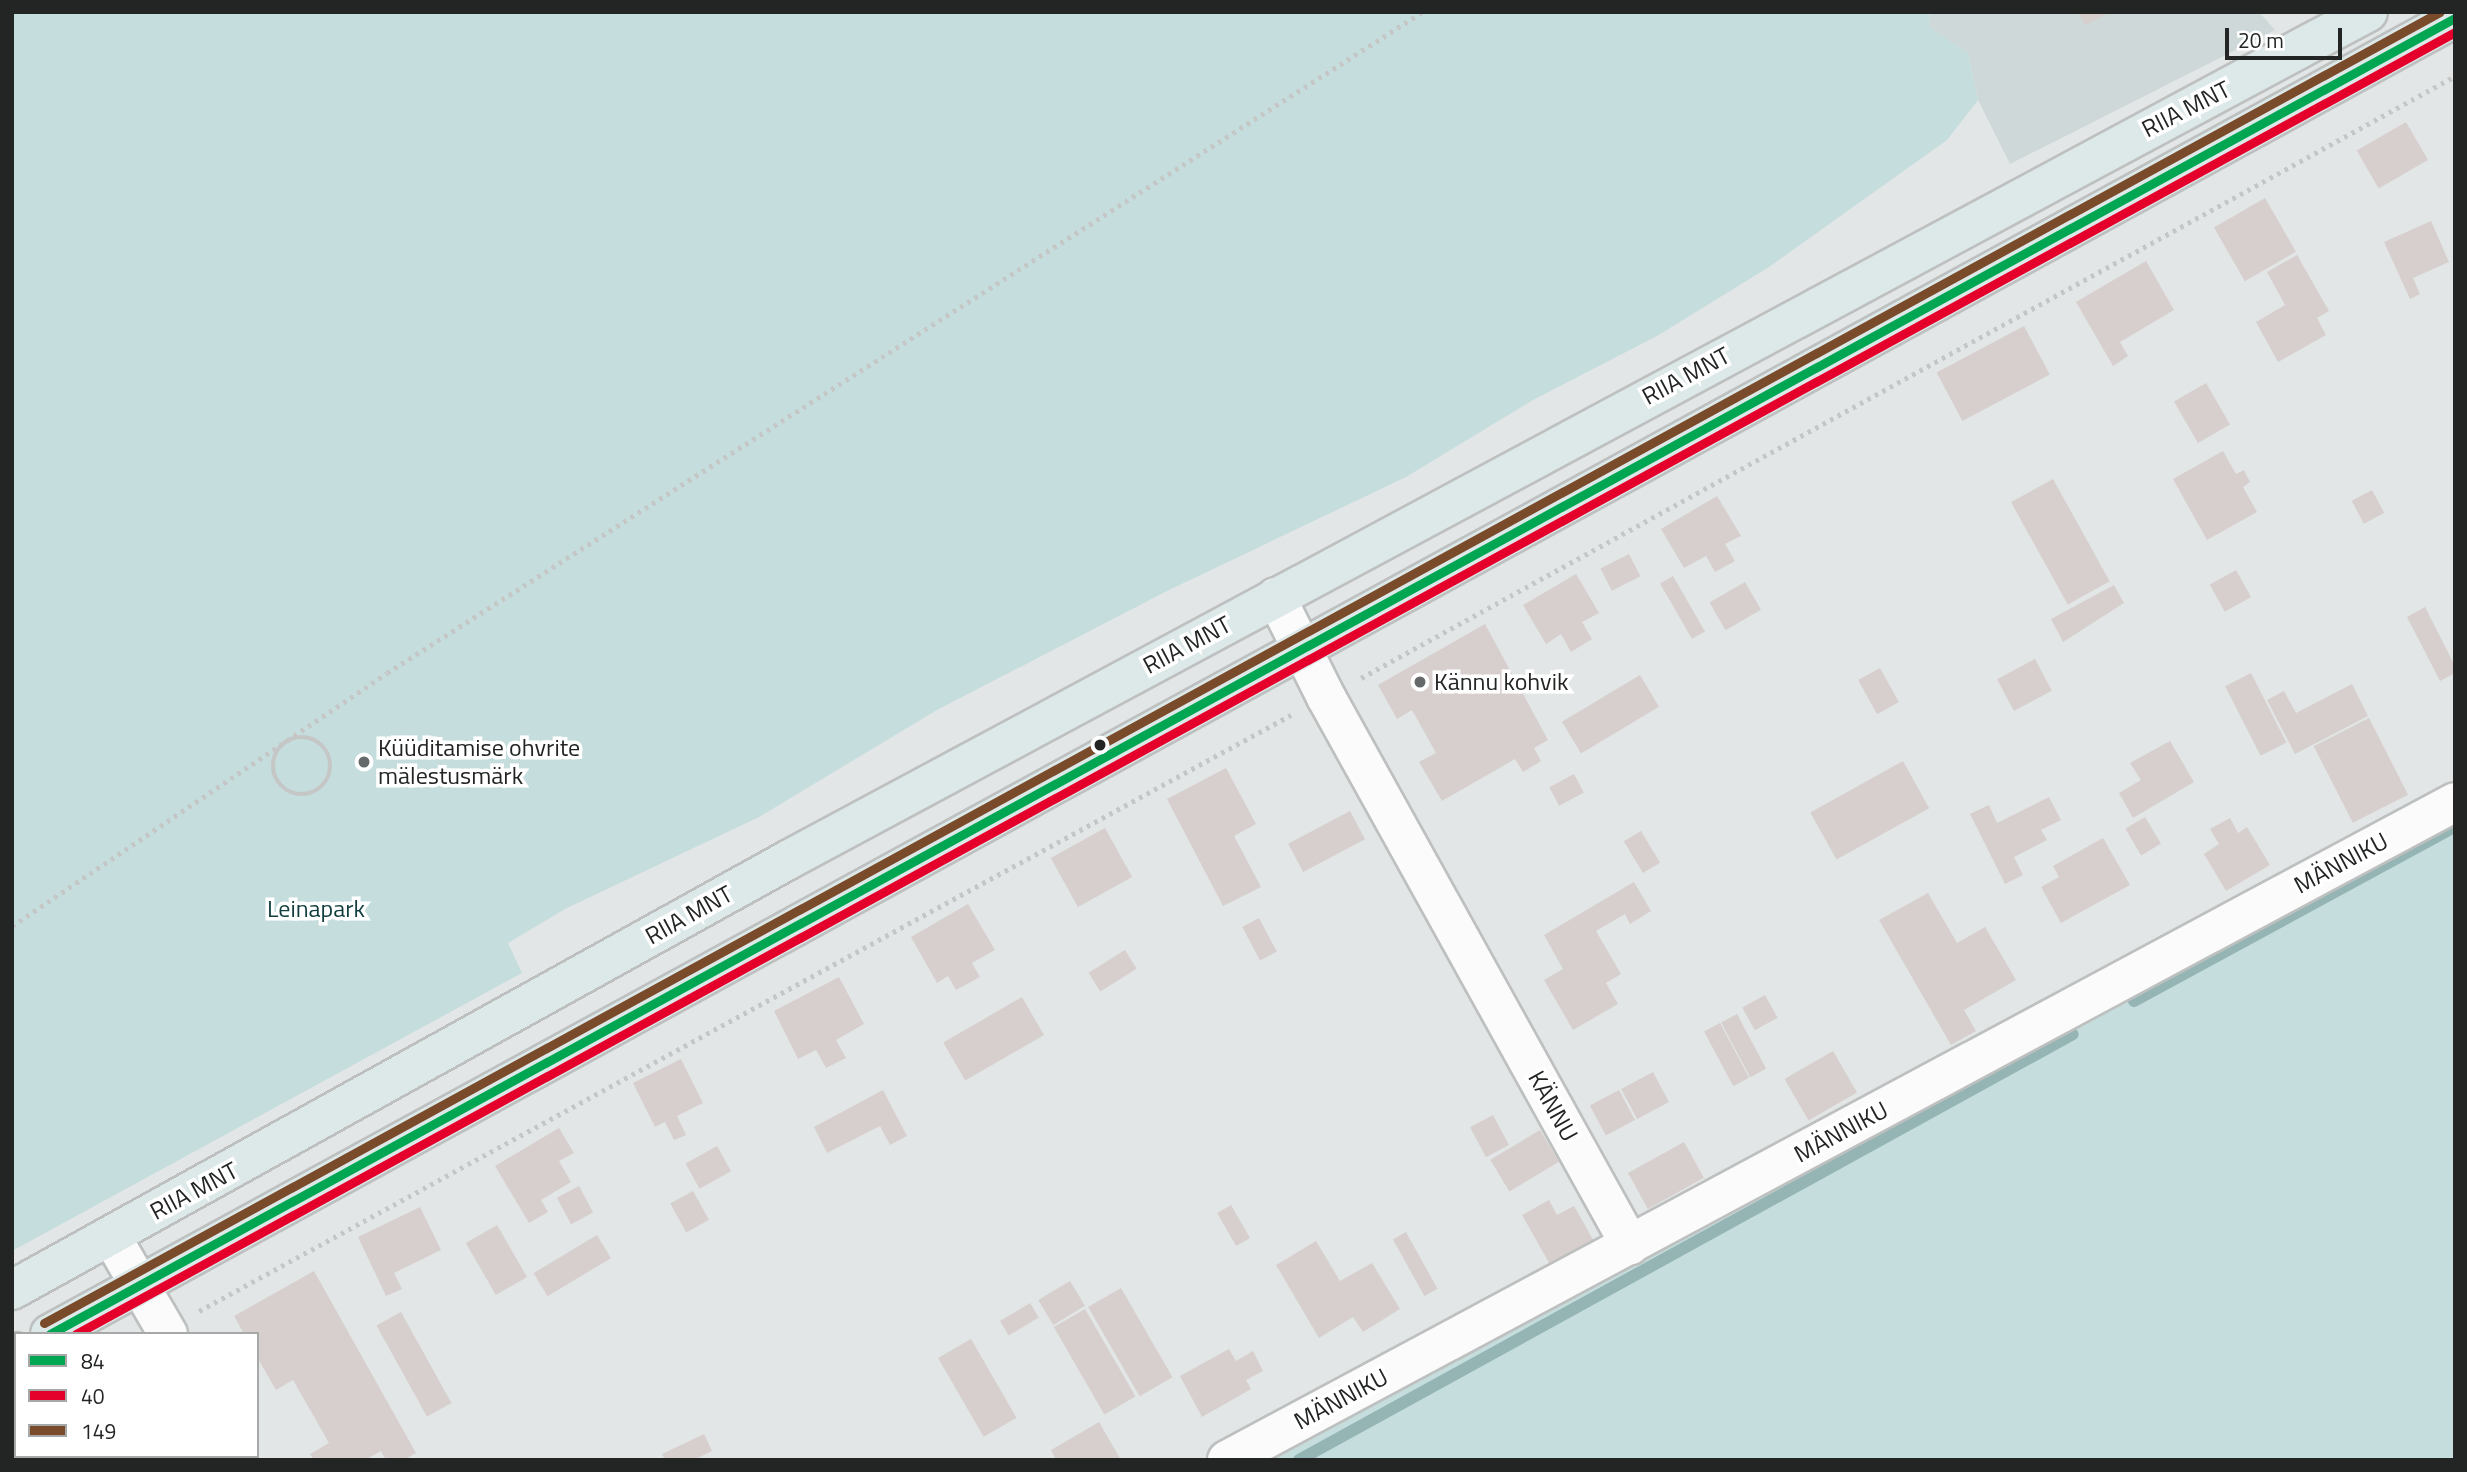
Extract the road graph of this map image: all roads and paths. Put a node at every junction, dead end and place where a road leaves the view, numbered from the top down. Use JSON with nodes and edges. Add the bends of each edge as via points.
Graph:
{"nodes":[{"id":1,"x":1422,"y":12,"type":"edge"},
{"id":2,"x":2368,"y":12,"type":"edge"},
{"id":3,"x":2455,"y":18,"type":"edge"},
{"id":4,"x":1276,"y":597,"type":"junction"},
{"id":5,"x":1303,"y":650,"type":"junction"},
{"id":6,"x":284,"y":743,"type":"junction"},
{"id":7,"x":2455,"y":802,"type":"edge"},
{"id":8,"x":12,"y":926,"type":"edge"},
{"id":9,"x":111,"y":1236,"type":"junction"},
{"id":10,"x":1630,"y":1245,"type":"junction"},
{"id":11,"x":139,"y":1285,"type":"junction"},
{"id":12,"x":12,"y":1290,"type":"edge"},
{"id":13,"x":54,"y":1332,"type":"edge"},
{"id":14,"x":167,"y":1332,"type":"edge"},
{"id":15,"x":1227,"y":1460,"type":"edge"}],
"edges":[{"from":1,"to":6,"type":"path"},
{"from":2,"to":4,"type":"main road","name":"RIIA MNT"},
{"from":3,"to":5,"type":"main road","name":"RIIA MNT"},
{"from":4,"to":5,"type":"street","name":"KÄNNU"},
{"from":4,"to":9,"type":"main road","name":"RIIA MNT","via":[[788,860]]},
{"from":5,"to":10,"type":"street","name":"KÄNNU"},
{"from":5,"to":11,"type":"main road","name":"RIIA MNT"},
{"from":6,"to":6,"type":"path","via":[[303,737],[322,744],[331,761],[321,789],[303,796],[279,784],[273,767]]},
{"from":6,"to":8,"type":"path"},
{"from":7,"to":10,"type":"street","name":"MÄNNIKU"},
{"from":9,"to":11,"type":"street"},
{"from":9,"to":12,"type":"main road","name":"RIIA MNT"},
{"from":10,"to":15,"type":"street","name":"MÄNNIKU"},
{"from":11,"to":13,"type":"main road","name":"RIIA MNT"},
{"from":11,"to":14,"type":"street"}]}
